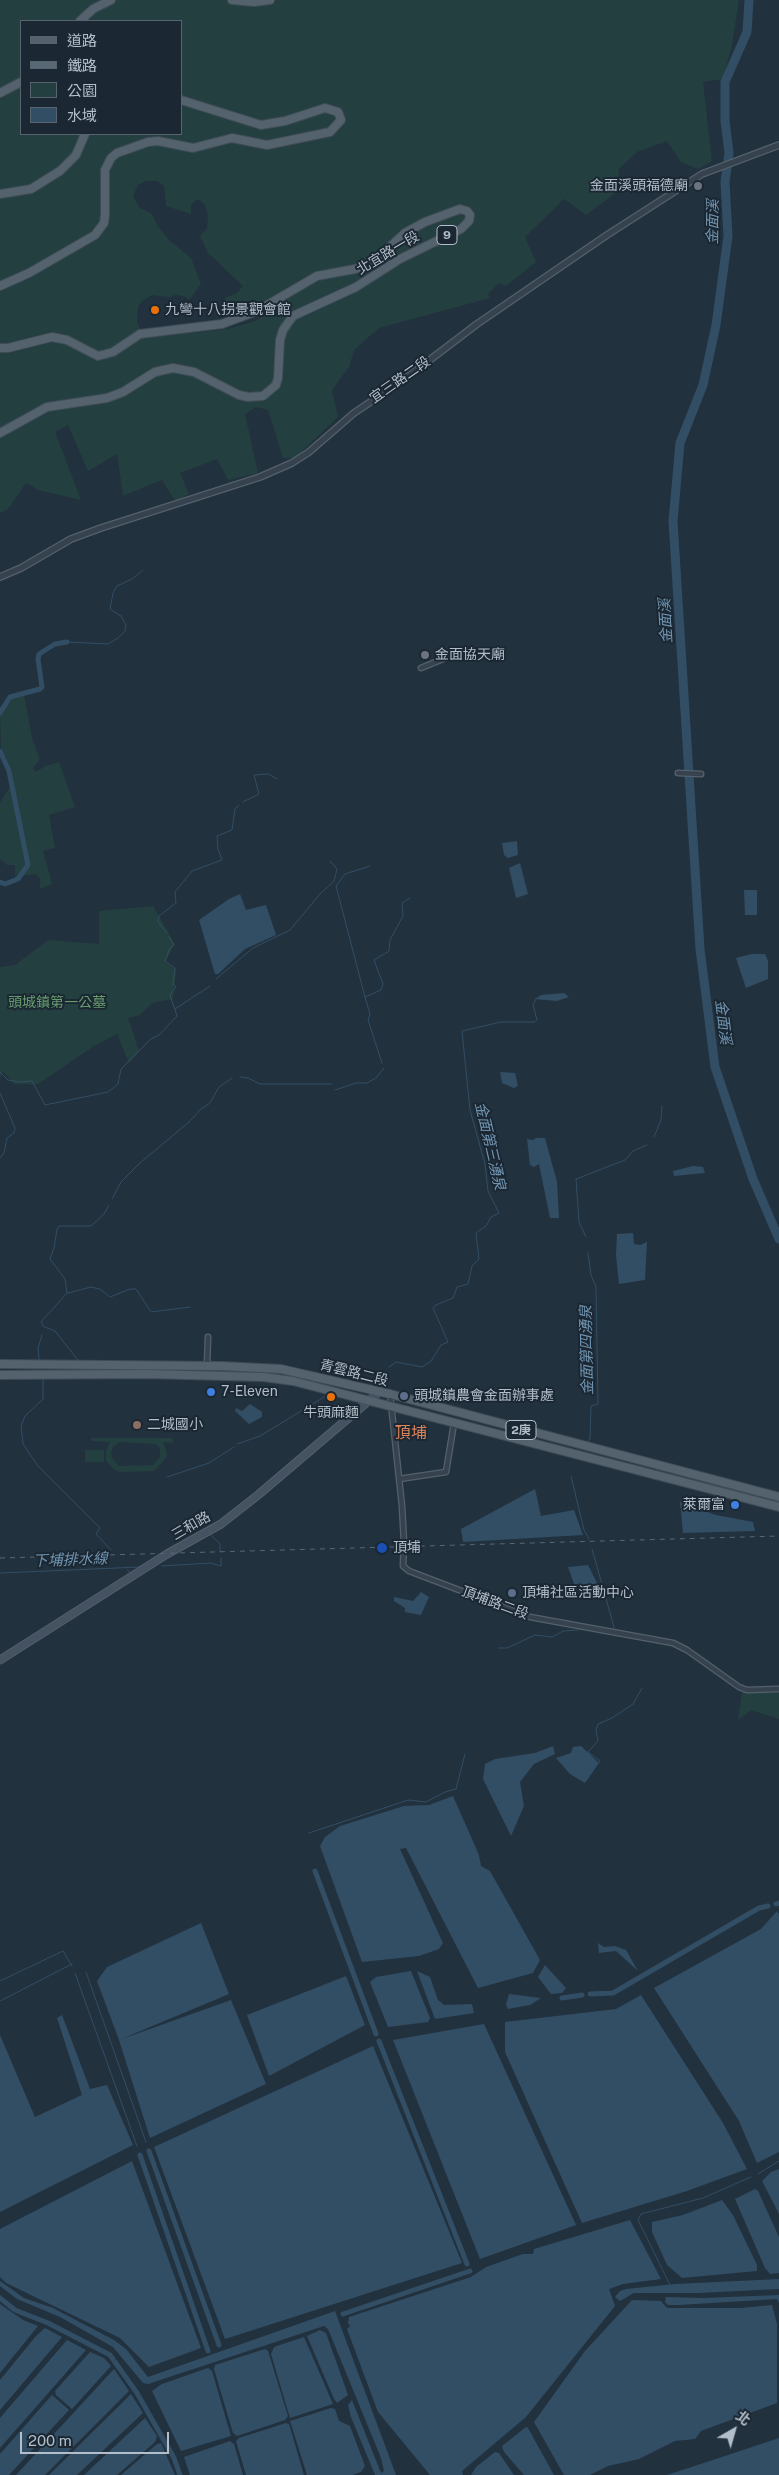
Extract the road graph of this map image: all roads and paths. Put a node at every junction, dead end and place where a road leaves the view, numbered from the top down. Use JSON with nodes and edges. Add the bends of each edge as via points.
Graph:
{"nodes":[{"id":1,"x":111,"y":0,"type":"edge"},
{"id":2,"x":232,"y":0,"type":"edge"},
{"id":3,"x":270,"y":0,"type":"edge"},
{"id":4,"x":81,"y":20,"type":"edge"},
{"id":5,"x":20,"y":83,"type":"edge"},
{"id":6,"x":0,"y":93,"type":"edge"},
{"id":7,"x":182,"y":100,"type":"edge"},
{"id":8,"x":85,"y":135,"type":"edge"},
{"id":9,"x":779,"y":145,"type":"edge"},
{"id":10,"x":0,"y":194,"type":"edge"},
{"id":11,"x":0,"y":286,"type":"edge"},
{"id":12,"x":0,"y":348,"type":"edge"},
{"id":13,"x":0,"y":433,"type":"edge"},
{"id":14,"x":0,"y":577,"type":"edge"},
{"id":15,"x":443,"y":659,"type":"dead end"},
{"id":16,"x":421,"y":668,"type":"dead end"},
{"id":17,"x":678,"y":773,"type":"dead end"},
{"id":18,"x":701,"y":774,"type":"dead end"},
{"id":19,"x":208,"y":1337,"type":"dead end"},
{"id":20,"x":0,"y":1364,"type":"edge"},
{"id":21,"x":207,"y":1366,"type":"junction"},
{"id":22,"x":147,"y":1373,"type":"junction"},
{"id":23,"x":0,"y":1375,"type":"edge"},
{"id":24,"x":379,"y":1392,"type":"junction"},
{"id":25,"x":390,"y":1394,"type":"junction"},
{"id":26,"x":369,"y":1400,"type":"junction"},
{"id":27,"x":392,"y":1405,"type":"junction"},
{"id":28,"x":454,"y":1421,"type":"junction"},
{"id":29,"x":399,"y":1479,"type":"junction"},
{"id":30,"x":779,"y":1498,"type":"edge"},
{"id":31,"x":779,"y":1507,"type":"edge"},
{"id":32,"x":0,"y":1660,"type":"edge"},
{"id":33,"x":779,"y":1689,"type":"edge"}],
"edges":[{"from":1,"to":4,"type":"main road","via":[[93,9]]},
{"from":2,"to":3,"type":"main road"},
{"from":5,"to":6,"type":"main road"},
{"from":7,"to":11,"type":"main road","via":[[261,125],[285,122],[325,108],[335,109],[341,120],[330,132],[267,144],[232,138],[193,148],[158,141],[117,153],[105,170],[104,223],[95,234],[29,273]]},
{"from":8,"to":10,"type":"main road","via":[[76,155],[60,171],[31,189]]},
{"from":9,"to":14,"type":"street","name":"宜三路二段","via":[[707,172],[607,235],[354,413],[292,463],[260,477],[71,539]]},
{"from":12,"to":13,"type":"main road","name":"北宜路一段","number":"9","via":[[52,337],[68,340],[98,356],[113,352],[140,334],[222,324],[257,311],[318,276],[369,264],[405,233],[424,222],[460,208],[470,215],[469,221],[461,228],[400,259],[356,287],[293,316],[280,340],[276,385],[263,396],[239,395],[194,372],[173,368],[155,372],[107,398],[47,407]]},
{"from":15,"to":16,"type":"street"},
{"from":17,"to":18,"type":"street"},
{"from":19,"to":21,"type":"street"},
{"from":20,"to":22,"type":"main road","name":"青雲路二段","number":"2庚"},
{"from":21,"to":22,"type":"main road","name":"青雲路二段","number":"2庚"},
{"from":21,"to":24,"type":"main road","name":"青雲路二段","number":"2庚","via":[[281,1368]]},
{"from":22,"to":23,"type":"main road","name":"青雲路二段","number":"2庚"},
{"from":22,"to":26,"type":"main road","name":"青雲路二段","number":"2庚","via":[[292,1380]]},
{"from":24,"to":25,"type":"main road","name":"青雲路二段","number":"2庚"},
{"from":24,"to":26,"type":"main road","name":"三和路"},
{"from":25,"to":27,"type":"street","name":"頂埔路二段"},
{"from":25,"to":30,"type":"main road","name":"青雲路二段","number":"2庚"},
{"from":26,"to":27,"type":"main road","name":"青雲路二段","number":"2庚"},
{"from":26,"to":32,"type":"main road","name":"三和路","via":[[215,1528],[167,1554]]},
{"from":27,"to":28,"type":"main road","name":"青雲路二段","number":"2庚"},
{"from":27,"to":29,"type":"street","name":"頂埔路二段"},
{"from":28,"to":29,"type":"street","via":[[446,1472]]},
{"from":28,"to":31,"type":"main road","name":"青雲路二段","number":"2庚"},
{"from":29,"to":33,"type":"street","name":"頂埔路二段","via":[[403,1566],[408,1572],[524,1615],[672,1643],[739,1687],[747,1690]]}]}
